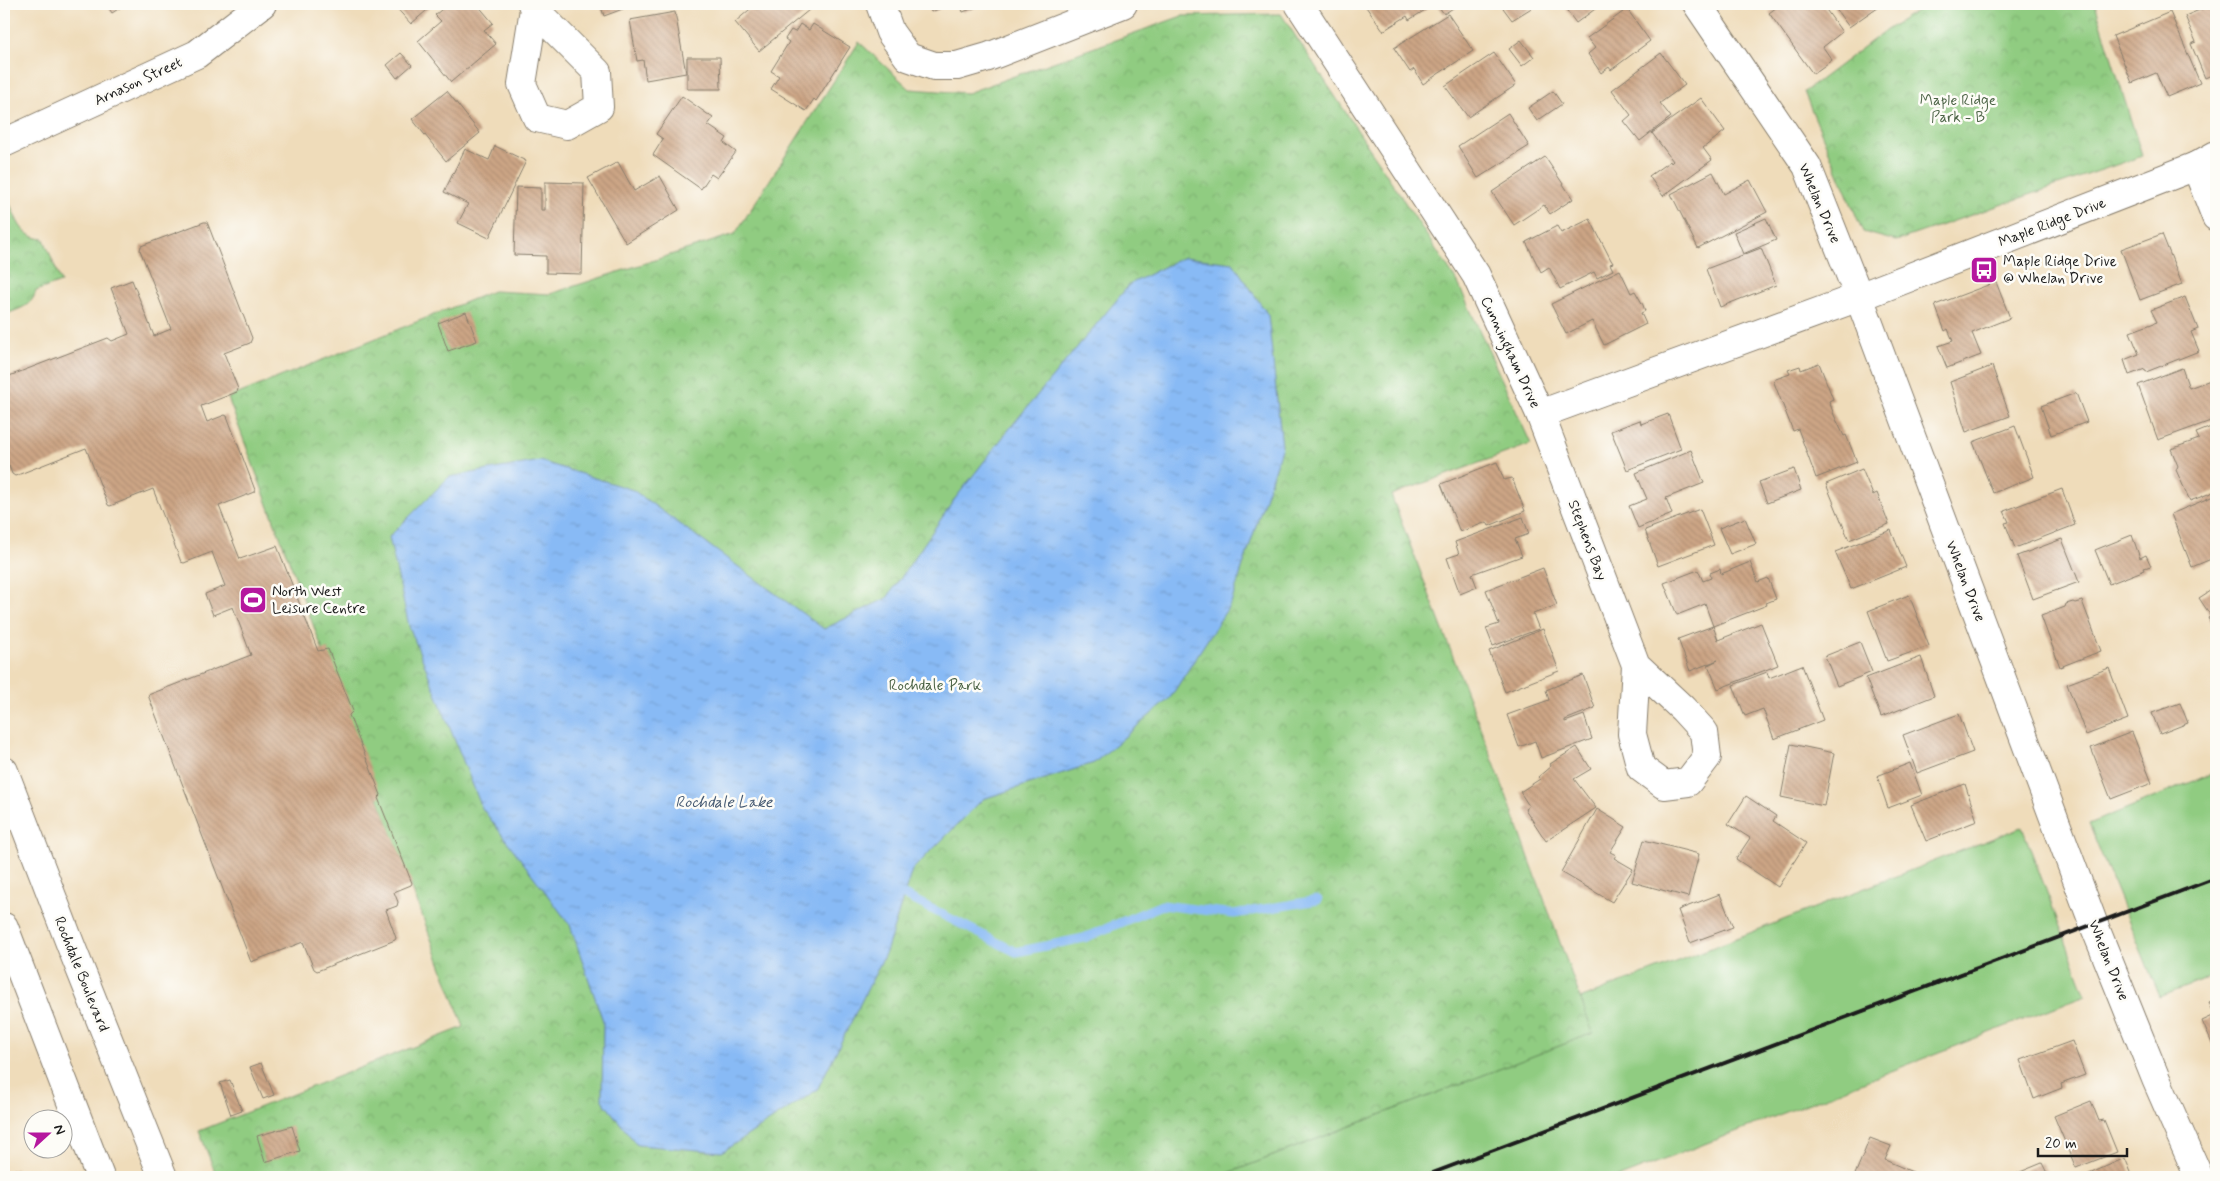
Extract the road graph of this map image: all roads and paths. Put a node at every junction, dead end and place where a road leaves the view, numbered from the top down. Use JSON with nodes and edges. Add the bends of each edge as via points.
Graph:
{"nodes":[{"id":1,"x":262,"y":4,"type":"edge"},
{"id":2,"x":880,"y":4,"type":"edge"},
{"id":3,"x":1123,"y":4,"type":"edge"},
{"id":4,"x":1299,"y":4,"type":"edge"},
{"id":5,"x":1697,"y":4,"type":"edge"},
{"id":6,"x":4,"y":143,"type":"edge"},
{"id":7,"x":2206,"y":161,"type":"edge"},
{"id":8,"x":2216,"y":217,"type":"edge"},
{"id":9,"x":1859,"y":297,"type":"junction"},
{"id":10,"x":1540,"y":414,"type":"junction"},
{"id":11,"x":1636,"y":665,"type":"dead end"},
{"id":12,"x":4,"y":771,"type":"edge"},
{"id":13,"x":4,"y":927,"type":"edge"},
{"id":14,"x":100,"y":1177,"type":"edge"},
{"id":15,"x":163,"y":1177,"type":"edge"},
{"id":16,"x":2199,"y":1177,"type":"edge"}],
"edges":[{"from":1,"to":6,"type":"street","name":"Arnason Street","via":[[197,54]]},
{"from":2,"to":3,"type":"street","via":[[890,32],[908,57],[934,66],[957,66],[988,57]]},
{"from":4,"to":10,"type":"street","name":"Cunningham Drive","via":[[1476,275]]},
{"from":5,"to":9,"type":"street","name":"Whelan Drive","via":[[1807,166]]},
{"from":7,"to":8,"type":"street"},
{"from":7,"to":9,"type":"street","name":"Maple Ridge Drive"},
{"from":9,"to":10,"type":"street","name":"Cunningham Drive"},
{"from":9,"to":16,"type":"street","name":"Whelan Drive","via":[[2094,925]]},
{"from":10,"to":11,"type":"street","name":"Stephens Bay"},
{"from":12,"to":15,"type":"street","name":"Rochdale Boulevard"},
{"from":13,"to":14,"type":"street"}]}
